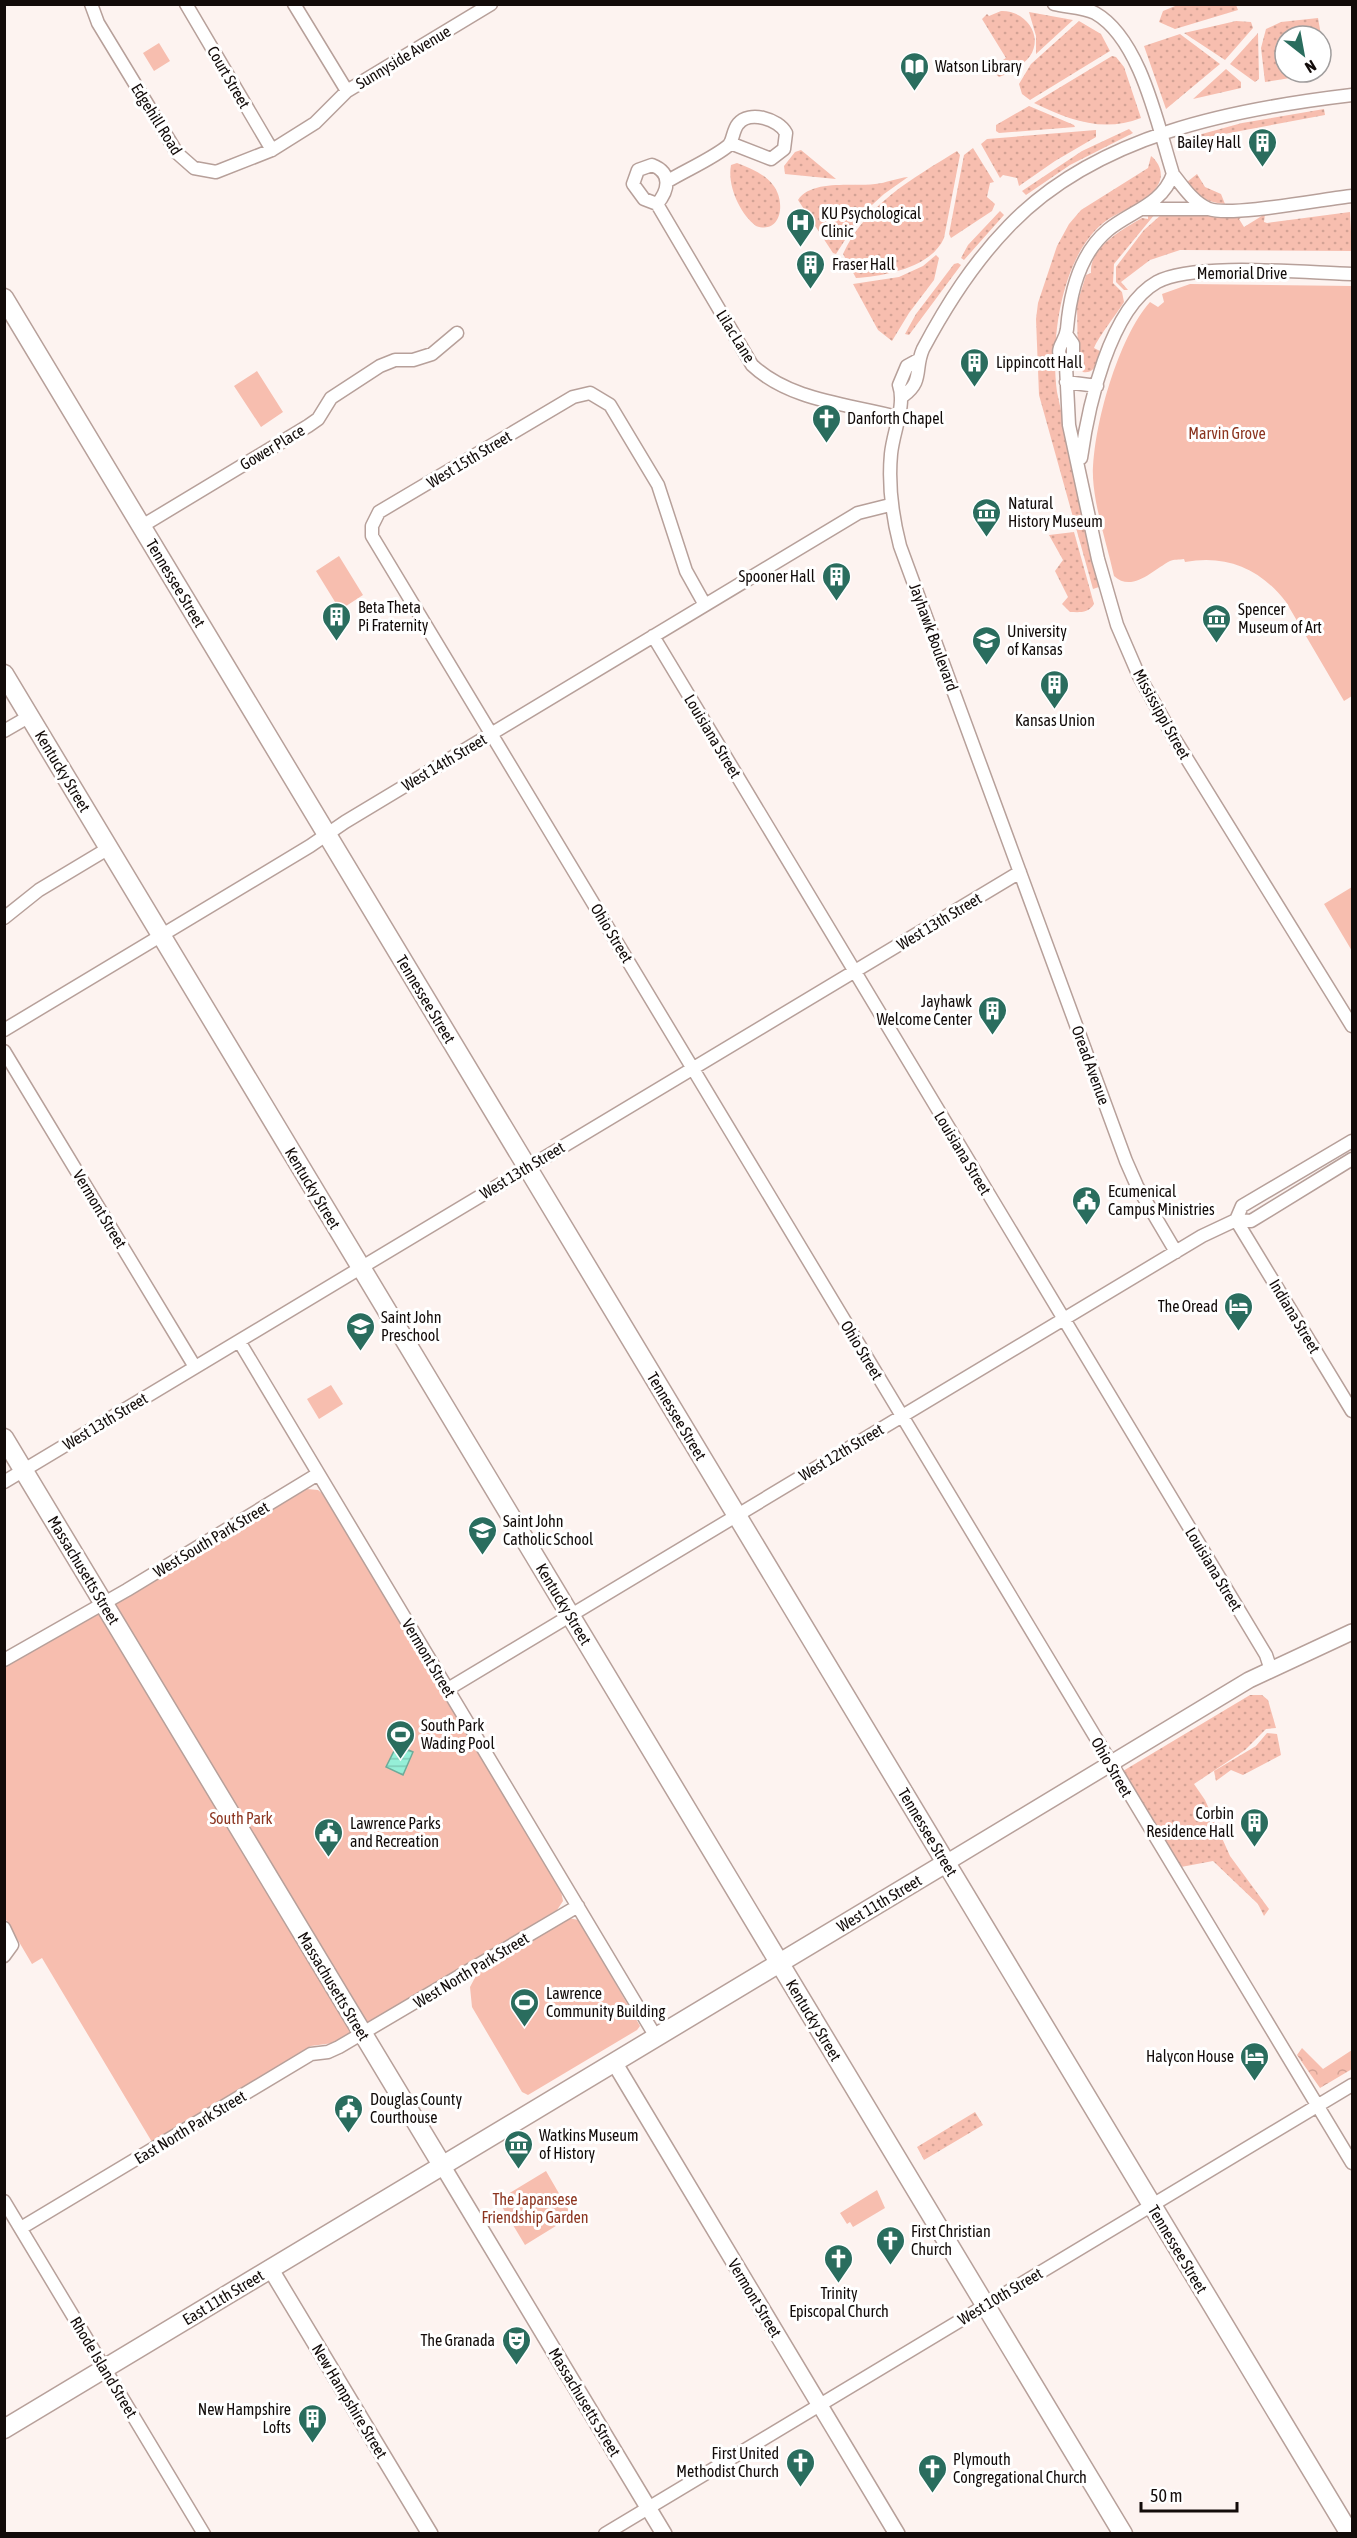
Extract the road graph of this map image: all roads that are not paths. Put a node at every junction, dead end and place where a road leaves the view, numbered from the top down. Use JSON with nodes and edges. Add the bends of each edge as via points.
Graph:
{"nodes":[{"id":1,"x":91,"y":4,"type":"edge"},
{"id":2,"x":186,"y":4,"type":"edge"},
{"id":3,"x":294,"y":4,"type":"edge"},
{"id":4,"x":491,"y":4,"type":"edge"},
{"id":5,"x":1054,"y":4,"type":"edge"},
{"id":6,"x":346,"y":91,"type":"junction"},
{"id":7,"x":1353,"y":95,"type":"edge"},
{"id":8,"x":1161,"y":135,"type":"junction"},
{"id":9,"x":730,"y":144,"type":"junction"},
{"id":10,"x":272,"y":150,"type":"junction"},
{"id":11,"x":1173,"y":174,"type":"junction"},
{"id":12,"x":668,"y":181,"type":"junction"},
{"id":13,"x":1353,"y":196,"type":"edge"},
{"id":14,"x":657,"y":204,"type":"junction"},
{"id":15,"x":1142,"y":208,"type":"junction"},
{"id":16,"x":1210,"y":209,"type":"junction"},
{"id":17,"x":1353,"y":274,"type":"edge"},
{"id":18,"x":7,"y":308,"type":"edge"},
{"id":19,"x":457,"y":333,"type":"dead end"},
{"id":20,"x":1066,"y":382,"type":"junction"},
{"id":21,"x":1097,"y":386,"type":"junction"},
{"id":22,"x":897,"y":417,"type":"junction"},
{"id":23,"x":1080,"y":465,"type":"junction"},
{"id":24,"x":890,"y":505,"type":"junction"},
{"id":25,"x":142,"y":526,"type":"junction"},
{"id":26,"x":372,"y":536,"type":"joint"},
{"id":27,"x":705,"y":605,"type":"junction"},
{"id":28,"x":653,"y":636,"type":"junction"},
{"id":29,"x":4,"y":674,"type":"edge"},
{"id":30,"x":30,"y":716,"type":"junction"},
{"id":31,"x":4,"y":731,"type":"edge"},
{"id":32,"x":492,"y":733,"type":"junction"},
{"id":33,"x":327,"y":834,"type":"junction"},
{"id":34,"x":109,"y":848,"type":"junction"},
{"id":35,"x":1020,"y":872,"type":"junction"},
{"id":36,"x":4,"y":918,"type":"edge"},
{"id":37,"x":162,"y":936,"type":"junction"},
{"id":38,"x":854,"y":971,"type":"junction"},
{"id":39,"x":1353,"y":1026,"type":"edge"},
{"id":40,"x":4,"y":1030,"type":"edge"},
{"id":41,"x":4,"y":1051,"type":"edge"},
{"id":42,"x":693,"y":1067,"type":"junction"},
{"id":43,"x":1353,"y":1142,"type":"edge"},
{"id":44,"x":1353,"y":1159,"type":"edge"},
{"id":45,"x":527,"y":1166,"type":"junction"},
{"id":46,"x":1236,"y":1220,"type":"junction"},
{"id":47,"x":1176,"y":1252,"type":"junction"},
{"id":48,"x":361,"y":1268,"type":"junction"},
{"id":49,"x":1063,"y":1319,"type":"junction"},
{"id":50,"x":239,"y":1341,"type":"junction"},
{"id":51,"x":195,"y":1367,"type":"junction"},
{"id":52,"x":1353,"y":1411,"type":"edge"},
{"id":53,"x":901,"y":1415,"type":"junction"},
{"id":54,"x":4,"y":1438,"type":"edge"},
{"id":55,"x":24,"y":1470,"type":"junction"},
{"id":56,"x":318,"y":1474,"type":"junction"},
{"id":57,"x":4,"y":1482,"type":"edge"},
{"id":58,"x":736,"y":1515,"type":"junction"},
{"id":59,"x":103,"y":1602,"type":"junction"},
{"id":60,"x":570,"y":1615,"type":"junction"},
{"id":61,"x":1353,"y":1632,"type":"edge"},
{"id":62,"x":4,"y":1660,"type":"edge"},
{"id":63,"x":1270,"y":1670,"type":"junction"},
{"id":64,"x":448,"y":1689,"type":"junction"},
{"id":65,"x":1110,"y":1764,"type":"junction"},
{"id":66,"x":946,"y":1863,"type":"junction"},
{"id":67,"x":578,"y":1906,"type":"junction"},
{"id":68,"x":4,"y":1928,"type":"edge"},
{"id":69,"x":8,"y":1952,"type":"edge"},
{"id":70,"x":779,"y":1963,"type":"junction"},
{"id":71,"x":363,"y":2034,"type":"junction"},
{"id":72,"x":656,"y":2037,"type":"junction"},
{"id":73,"x":614,"y":2062,"type":"junction"},
{"id":74,"x":1353,"y":2085,"type":"edge"},
{"id":75,"x":1317,"y":2106,"type":"junction"},
{"id":76,"x":1353,"y":2163,"type":"edge"},
{"id":77,"x":442,"y":2165,"type":"junction"},
{"id":78,"x":4,"y":2201,"type":"edge"},
{"id":79,"x":1152,"y":2205,"type":"junction"},
{"id":80,"x":21,"y":2228,"type":"junction"},
{"id":81,"x":270,"y":2268,"type":"junction"},
{"id":82,"x":986,"y":2305,"type":"junction"},
{"id":83,"x":105,"y":2368,"type":"junction"},
{"id":84,"x":819,"y":2405,"type":"junction"},
{"id":85,"x":4,"y":2429,"type":"edge"},
{"id":86,"x":649,"y":2508,"type":"junction"},
{"id":87,"x":204,"y":2534,"type":"edge"},
{"id":88,"x":430,"y":2534,"type":"edge"},
{"id":89,"x":605,"y":2534,"type":"edge"},
{"id":90,"x":664,"y":2534,"type":"edge"},
{"id":91,"x":897,"y":2534,"type":"edge"},
{"id":92,"x":1123,"y":2534,"type":"edge"},
{"id":93,"x":1350,"y":2534,"type":"edge"}],
"edges":[{"from":1,"to":10,"type":"street","name":"Edgehill Road","via":[[98,23],[185,162],[216,172]]},
{"from":2,"to":10,"type":"street","name":"Court Street"},
{"from":3,"to":6,"type":"street"},
{"from":4,"to":6,"type":"street","name":"Sunnyside Avenue"},
{"from":5,"to":8,"type":"street","via":[[1093,12],[1119,36],[1137,66]]},
{"from":6,"to":10,"type":"street","name":"Edgehill Road","via":[[315,123]]},
{"from":7,"to":8,"type":"street","name":"Jayhawk Boulevard","via":[[1243,112]]},
{"from":8,"to":11,"type":"street"},
{"from":8,"to":22,"type":"street","name":"Jayhawk Boulevard","via":[[1074,175],[1010,224],[955,293],[918,360],[920,372],[913,389],[903,396]]},
{"from":9,"to":9,"type":"street","via":[[771,159],[784,149],[787,139],[780,125],[751,117],[737,124]]},
{"from":9,"to":12,"type":"street"},
{"from":11,"to":15,"type":"street","name":"Mississippi Street","via":[[1161,196]]},
{"from":11,"to":16,"type":"street","via":[[1196,201]]},
{"from":12,"to":14,"type":"street"},
{"from":12,"to":14,"type":"street","name":"Lilac Lane","via":[[662,170],[652,165],[635,174],[635,190]]},
{"from":13,"to":16,"type":"street"},
{"from":14,"to":22,"type":"street","name":"Lilac Lane","via":[[753,365],[764,376],[813,397]]},
{"from":15,"to":16,"type":"street"},
{"from":15,"to":20,"type":"street","name":"Mississippi Street","via":[[1108,230],[1086,257],[1069,303],[1066,334],[1059,344]]},
{"from":17,"to":21,"type":"street","name":"Memorial Drive","via":[[1206,272],[1164,279],[1144,291],[1130,309]]},
{"from":18,"to":25,"type":"main road","name":"Tennessee Street"},
{"from":19,"to":25,"type":"street","name":"Gower Place","via":[[432,354],[380,366],[331,398],[318,419],[308,426]]},
{"from":20,"to":21,"type":"street"},
{"from":20,"to":23,"type":"street","name":"Mississippi Street","via":[[1069,424]]},
{"from":21,"to":23,"type":"street","name":"Memorial Drive"},
{"from":22,"to":24,"type":"street","name":"Jayhawk Boulevard","via":[[891,452]]},
{"from":23,"to":39,"type":"street","name":"Mississippi Street","via":[[1098,559],[1117,625],[1136,668],[1174,738]]},
{"from":24,"to":27,"type":"street","name":"West 14th Street","via":[[858,513]]},
{"from":24,"to":35,"type":"street","name":"Jayhawk Boulevard","via":[[900,546]]},
{"from":25,"to":33,"type":"main road","name":"Tennessee Street"},
{"from":26,"to":27,"type":"street","name":"West 15th Street","via":[[372,526],[380,512],[582,394],[597,395],[610,405],[658,485],[686,571]]},
{"from":26,"to":32,"type":"street","name":"Ohio Street"},
{"from":27,"to":28,"type":"street","name":"West 14th Street"},
{"from":28,"to":32,"type":"street","name":"West 14th Street"},
{"from":28,"to":38,"type":"street","name":"Louisiana Street"},
{"from":29,"to":30,"type":"main road","name":"Kentucky Street"},
{"from":30,"to":31,"type":"street"},
{"from":30,"to":34,"type":"main road","name":"Kentucky Street"},
{"from":32,"to":33,"type":"street","name":"West 14th Street"},
{"from":32,"to":42,"type":"street","name":"Ohio Street"},
{"from":33,"to":37,"type":"street","name":"West 14th Street"},
{"from":33,"to":45,"type":"main road","name":"Tennessee Street"},
{"from":34,"to":36,"type":"street","via":[[39,890]]},
{"from":34,"to":37,"type":"main road","name":"Kentucky Street"},
{"from":35,"to":38,"type":"street","name":"West 13th Street"},
{"from":35,"to":47,"type":"street","name":"Oread Avenue","via":[[1126,1161]]},
{"from":37,"to":40,"type":"street","name":"West 14th Street"},
{"from":37,"to":48,"type":"main road","name":"Kentucky Street"},
{"from":38,"to":42,"type":"street","name":"West 13th Street"},
{"from":38,"to":49,"type":"street","name":"Louisiana Street"},
{"from":41,"to":51,"type":"street","name":"Vermont Street"},
{"from":42,"to":45,"type":"street","name":"West 13th Street"},
{"from":42,"to":53,"type":"street","name":"Ohio Street"},
{"from":43,"to":46,"type":"street","name":"West 12th Street","via":[[1242,1206]]},
{"from":44,"to":46,"type":"street","name":"West 12th Street","via":[[1251,1221]]},
{"from":45,"to":48,"type":"street","name":"West 13th Street"},
{"from":45,"to":58,"type":"main road","name":"Tennessee Street"},
{"from":46,"to":47,"type":"street","name":"West 12th Street"},
{"from":46,"to":52,"type":"street","name":"Indiana Street"},
{"from":47,"to":49,"type":"street","name":"West 12th Street"},
{"from":48,"to":50,"type":"street","name":"West 13th Street"},
{"from":48,"to":60,"type":"main road","name":"Kentucky Street"},
{"from":49,"to":53,"type":"street","name":"West 12th Street"},
{"from":49,"to":63,"type":"street","name":"Louisiana Street","via":[[1266,1655]]},
{"from":50,"to":51,"type":"street","name":"West 13th Street"},
{"from":50,"to":56,"type":"street","name":"Vermont Street"},
{"from":51,"to":55,"type":"street","name":"West 13th Street"},
{"from":53,"to":58,"type":"street","name":"West 12th Street"},
{"from":53,"to":65,"type":"street","name":"Ohio Street"},
{"from":54,"to":55,"type":"main road","name":"Massachusetts Street"},
{"from":55,"to":57,"type":"street","name":"West 13th Street"},
{"from":55,"to":59,"type":"main road","name":"Massachusetts Street"},
{"from":56,"to":59,"type":"street","name":"West South Park Street"},
{"from":56,"to":64,"type":"street","name":"Vermont Street"},
{"from":58,"to":60,"type":"street","name":"West 12th Street"},
{"from":58,"to":66,"type":"main road","name":"Tennessee Street"},
{"from":59,"to":62,"type":"street","name":"West South Park Street"},
{"from":59,"to":71,"type":"main road","name":"Massachusetts Street"},
{"from":60,"to":64,"type":"street","name":"West 12th Street"},
{"from":60,"to":70,"type":"main road","name":"Kentucky Street"},
{"from":61,"to":63,"type":"street","name":"West 11th Street"},
{"from":63,"to":65,"type":"street","name":"West 11th Street"},
{"from":64,"to":67,"type":"street","name":"Vermont Street"},
{"from":65,"to":66,"type":"street","name":"West 11th Street"},
{"from":65,"to":75,"type":"street","name":"Ohio Street"},
{"from":66,"to":70,"type":"main road","name":"West 11th Street"},
{"from":66,"to":79,"type":"main road","name":"Tennessee Street"},
{"from":67,"to":71,"type":"street","name":"West North Park Street"},
{"from":67,"to":72,"type":"street","name":"Vermont Street"},
{"from":68,"to":69,"type":"street","via":[[11,1941]]},
{"from":70,"to":72,"type":"main road","name":"West 11th Street"},
{"from":70,"to":82,"type":"main road","name":"Kentucky Street"},
{"from":71,"to":77,"type":"main road","name":"Massachusetts Street"},
{"from":71,"to":80,"type":"street","name":"East North Park Street","via":[[328,2052],[311,2054]]},
{"from":72,"to":73,"type":"main road","name":"West 11th Street"},
{"from":73,"to":77,"type":"main road","name":"West 11th Street"},
{"from":73,"to":84,"type":"street","name":"Vermont Street"},
{"from":74,"to":75,"type":"street","name":"West 10th Street"},
{"from":75,"to":76,"type":"street","name":"Ohio Street"},
{"from":75,"to":79,"type":"street","name":"West 10th Street"},
{"from":77,"to":81,"type":"main road","name":"East 11th Street"},
{"from":77,"to":86,"type":"street","name":"Massachusetts Street"},
{"from":78,"to":80,"type":"street","name":"Rhode Island Street"},
{"from":79,"to":82,"type":"street","name":"West 10th Street"},
{"from":79,"to":93,"type":"main road","name":"Tennessee Street"},
{"from":80,"to":83,"type":"street","name":"Rhode Island Street"},
{"from":81,"to":83,"type":"main road","name":"East 11th Street"},
{"from":81,"to":88,"type":"street","name":"New Hampshire Street"},
{"from":82,"to":84,"type":"street","name":"West 10th Street"},
{"from":82,"to":92,"type":"main road","name":"Kentucky Street"},
{"from":83,"to":85,"type":"main road","name":"East 11th Street"},
{"from":83,"to":87,"type":"street","name":"Rhode Island Street"},
{"from":84,"to":86,"type":"street","name":"West 10th Street"},
{"from":84,"to":91,"type":"street","name":"Vermont Street"},
{"from":86,"to":89,"type":"street","name":"West 10th Street"},
{"from":86,"to":90,"type":"street","name":"Massachusetts Street"}]}
